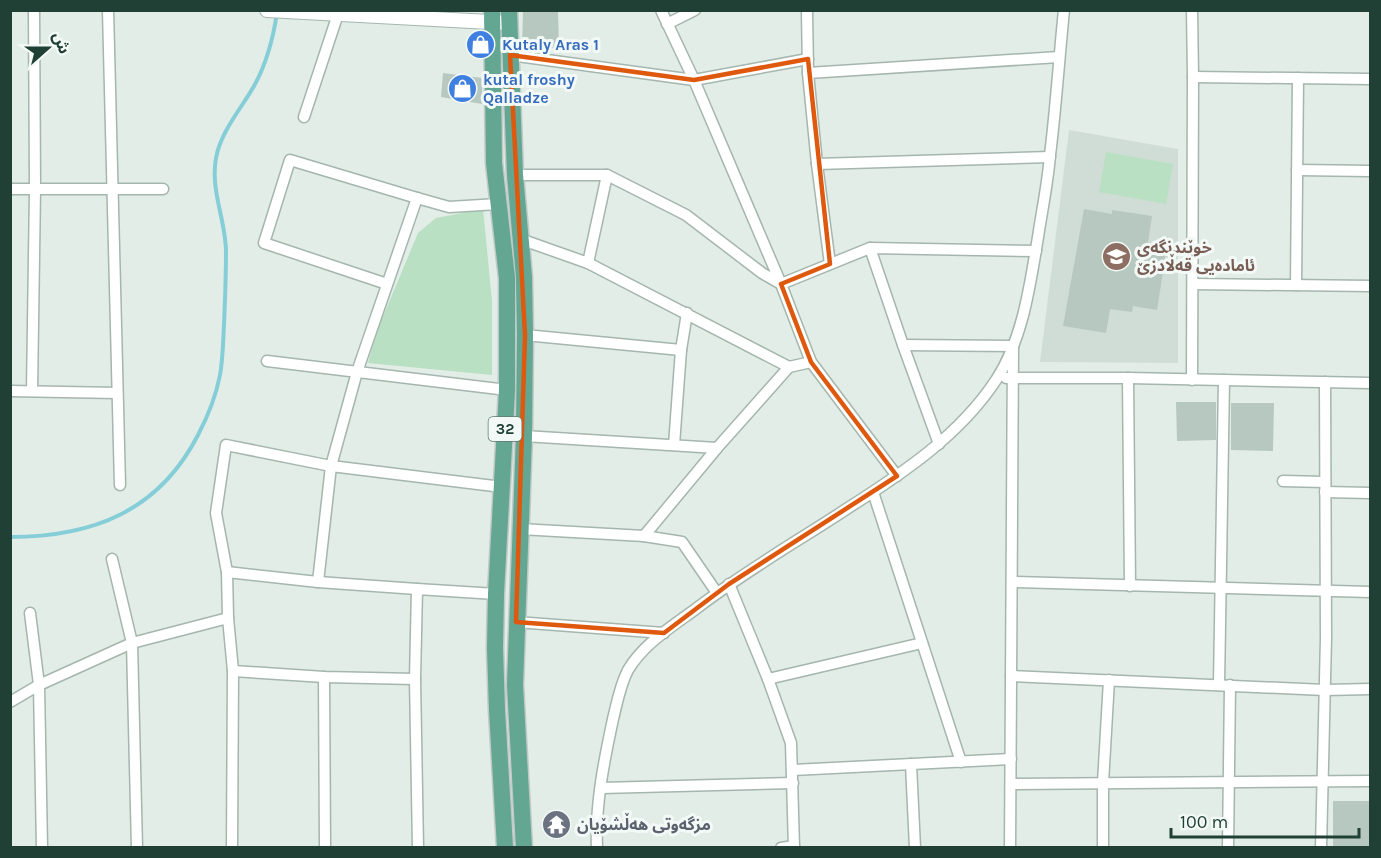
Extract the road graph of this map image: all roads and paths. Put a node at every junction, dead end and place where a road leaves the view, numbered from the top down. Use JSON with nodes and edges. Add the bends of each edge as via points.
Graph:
{"nodes":[{"id":1,"x":34,"y":10,"type":"edge"},
{"id":2,"x":108,"y":10,"type":"edge"},
{"id":3,"x":267,"y":10,"type":"edge"},
{"id":4,"x":661,"y":10,"type":"edge"},
{"id":5,"x":695,"y":10,"type":"edge"},
{"id":6,"x":807,"y":10,"type":"edge"},
{"id":7,"x":1064,"y":10,"type":"edge"},
{"id":8,"x":1192,"y":10,"type":"edge"},
{"id":9,"x":343,"y":13,"type":"edge"},
{"id":10,"x":500,"y":16,"type":"edge"},
{"id":11,"x":667,"y":24,"type":"junction"},
{"id":12,"x":510,"y":55,"type":"junction"},
{"id":13,"x":1059,"y":57,"type":"junction"},
{"id":14,"x":808,"y":59,"type":"junction"},
{"id":15,"x":808,"y":74,"type":"junction"},
{"id":16,"x":1193,"y":77,"type":"junction"},
{"id":17,"x":1298,"y":78,"type":"junction"},
{"id":18,"x":1371,"y":79,"type":"edge"},
{"id":19,"x":694,"y":80,"type":"junction"},
{"id":20,"x":304,"y":117,"type":"dead end"},
{"id":21,"x":1050,"y":157,"type":"junction"},
{"id":22,"x":817,"y":164,"type":"junction"},
{"id":23,"x":1297,"y":170,"type":"junction"},
{"id":24,"x":1371,"y":171,"type":"edge"},
{"id":25,"x":514,"y":175,"type":"junction"},
{"id":26,"x":607,"y":175,"type":"junction"},
{"id":27,"x":10,"y":189,"type":"edge"},
{"id":28,"x":35,"y":189,"type":"junction"},
{"id":29,"x":112,"y":189,"type":"junction"},
{"id":30,"x":163,"y":189,"type":"dead end"},
{"id":31,"x":417,"y":198,"type":"junction"},
{"id":32,"x":498,"y":204,"type":"junction"},
{"id":33,"x":520,"y":239,"type":"junction"},
{"id":34,"x":870,"y":248,"type":"junction"},
{"id":35,"x":1036,"y":251,"type":"junction"},
{"id":36,"x":588,"y":263,"type":"junction"},
{"id":37,"x":831,"y":264,"type":"junction"},
{"id":38,"x":387,"y":284,"type":"junction"},
{"id":39,"x":781,"y":284,"type":"junction"},
{"id":40,"x":1193,"y":284,"type":"junction"},
{"id":41,"x":1296,"y":285,"type":"junction"},
{"id":42,"x":1371,"y":285,"type":"edge"},
{"id":43,"x":687,"y":313,"type":"junction"},
{"id":44,"x":525,"y":335,"type":"junction"},
{"id":45,"x":903,"y":345,"type":"junction"},
{"id":46,"x":1013,"y":345,"type":"junction"},
{"id":47,"x":681,"y":350,"type":"junction"},
{"id":48,"x":267,"y":361,"type":"dead end"},
{"id":49,"x":811,"y":362,"type":"junction"},
{"id":50,"x":789,"y":367,"type":"junction"},
{"id":51,"x":357,"y":372,"type":"junction"},
{"id":52,"x":997,"y":378,"type":"junction"},
{"id":53,"x":1013,"y":378,"type":"junction"},
{"id":54,"x":1128,"y":378,"type":"junction"},
{"id":55,"x":1192,"y":380,"type":"junction"},
{"id":56,"x":1224,"y":380,"type":"junction"},
{"id":57,"x":1325,"y":382,"type":"junction"},
{"id":58,"x":1371,"y":383,"type":"edge"},
{"id":59,"x":507,"y":390,"type":"junction"},
{"id":60,"x":10,"y":391,"type":"edge"},
{"id":61,"x":32,"y":391,"type":"junction"},
{"id":62,"x":117,"y":393,"type":"junction"},
{"id":63,"x":524,"y":436,"type":"junction"},
{"id":64,"x":939,"y":444,"type":"junction"},
{"id":65,"x":674,"y":445,"type":"junction"},
{"id":66,"x":717,"y":448,"type":"junction"},
{"id":67,"x":330,"y":466,"type":"junction"},
{"id":68,"x":897,"y":476,"type":"junction"},
{"id":69,"x":1283,"y":481,"type":"dead end"},
{"id":70,"x":120,"y":485,"type":"dead end"},
{"id":71,"x":502,"y":487,"type":"junction"},
{"id":72,"x":1325,"y":487,"type":"junction"},
{"id":73,"x":873,"y":492,"type":"junction"},
{"id":74,"x":1371,"y":493,"type":"edge"},
{"id":75,"x":520,"y":529,"type":"junction"},
{"id":76,"x":644,"y":536,"type":"junction"},
{"id":77,"x":112,"y":559,"type":"dead end"},
{"id":78,"x":227,"y":572,"type":"junction"},
{"id":79,"x":318,"y":582,"type":"junction"},
{"id":80,"x":1012,"y":582,"type":"junction"},
{"id":81,"x":729,"y":584,"type":"junction"},
{"id":82,"x":1130,"y":586,"type":"junction"},
{"id":83,"x":1221,"y":588,"type":"junction"},
{"id":84,"x":417,"y":589,"type":"junction"},
{"id":85,"x":1326,"y":591,"type":"junction"},
{"id":86,"x":1371,"y":592,"type":"edge"},
{"id":87,"x":717,"y":593,"type":"junction"},
{"id":88,"x":496,"y":594,"type":"junction"},
{"id":89,"x":30,"y":613,"type":"dead end"},
{"id":90,"x":228,"y":618,"type":"junction"},
{"id":91,"x":516,"y":622,"type":"junction"},
{"id":92,"x":664,"y":633,"type":"junction"},
{"id":93,"x":132,"y":643,"type":"junction"},
{"id":94,"x":922,"y":643,"type":"junction"},
{"id":95,"x":233,"y":671,"type":"junction"},
{"id":96,"x":324,"y":676,"type":"junction"},
{"id":97,"x":1011,"y":676,"type":"junction"},
{"id":98,"x":415,"y":679,"type":"junction"},
{"id":99,"x":768,"y":679,"type":"junction"},
{"id":100,"x":1109,"y":680,"type":"junction"},
{"id":101,"x":39,"y":685,"type":"junction"},
{"id":102,"x":1225,"y":685,"type":"junction"},
{"id":103,"x":1371,"y":689,"type":"edge"},
{"id":104,"x":1325,"y":690,"type":"junction"},
{"id":105,"x":10,"y":702,"type":"edge"},
{"id":106,"x":1011,"y":759,"type":"junction"},
{"id":107,"x":961,"y":762,"type":"junction"},
{"id":108,"x":911,"y":764,"type":"junction"},
{"id":109,"x":793,"y":770,"type":"junction"},
{"id":110,"x":1371,"y":781,"type":"edge"},
{"id":111,"x":1229,"y":782,"type":"junction"},
{"id":112,"x":1323,"y":782,"type":"junction"},
{"id":113,"x":793,"y":783,"type":"junction"},
{"id":114,"x":1103,"y":783,"type":"junction"},
{"id":115,"x":1011,"y":784,"type":"junction"},
{"id":116,"x":601,"y":788,"type":"junction"},
{"id":117,"x":794,"y":847,"type":"edge"},
{"id":118,"x":42,"y":848,"type":"edge"},
{"id":119,"x":137,"y":848,"type":"edge"},
{"id":120,"x":232,"y":848,"type":"edge"},
{"id":121,"x":325,"y":848,"type":"edge"},
{"id":122,"x":418,"y":848,"type":"edge"},
{"id":123,"x":505,"y":848,"type":"edge"},
{"id":124,"x":524,"y":848,"type":"edge"},
{"id":125,"x":597,"y":848,"type":"edge"},
{"id":126,"x":781,"y":848,"type":"edge"},
{"id":127,"x":915,"y":848,"type":"edge"},
{"id":128,"x":1010,"y":848,"type":"edge"},
{"id":129,"x":1103,"y":848,"type":"edge"},
{"id":130,"x":1228,"y":848,"type":"edge"},
{"id":131,"x":1321,"y":848,"type":"edge"}],
"edges":[{"from":1,"to":28,"type":"street"},
{"from":2,"to":29,"type":"street"},
{"from":3,"to":9,"type":"street"},
{"from":4,"to":11,"type":"street"},
{"from":5,"to":11,"type":"street"},
{"from":6,"to":14,"type":"street"},
{"from":7,"to":13,"type":"street"},
{"from":8,"to":16,"type":"street"},
{"from":9,"to":10,"type":"street"},
{"from":9,"to":20,"type":"street"},
{"from":10,"to":12,"type":"main road","number":"32"},
{"from":10,"to":32,"type":"main road","number":"32","via":[[494,163]]},
{"from":11,"to":19,"type":"street"},
{"from":12,"to":19,"type":"street"},
{"from":12,"to":25,"type":"main road","number":"32"},
{"from":13,"to":15,"type":"street"},
{"from":13,"to":21,"type":"street"},
{"from":14,"to":15,"type":"street"},
{"from":14,"to":19,"type":"street"},
{"from":15,"to":22,"type":"street"},
{"from":16,"to":17,"type":"street"},
{"from":16,"to":40,"type":"street"},
{"from":17,"to":18,"type":"street"},
{"from":17,"to":23,"type":"street"},
{"from":19,"to":39,"type":"street"},
{"from":21,"to":22,"type":"street"},
{"from":21,"to":35,"type":"street"},
{"from":22,"to":37,"type":"street"},
{"from":23,"to":24,"type":"street"},
{"from":23,"to":41,"type":"street"},
{"from":25,"to":26,"type":"street"},
{"from":25,"to":33,"type":"main road","number":"32"},
{"from":26,"to":36,"type":"street"},
{"from":26,"to":39,"type":"street","via":[[686,215]]},
{"from":27,"to":28,"type":"street"},
{"from":28,"to":29,"type":"street"},
{"from":28,"to":61,"type":"street"},
{"from":29,"to":30,"type":"street"},
{"from":29,"to":62,"type":"street"},
{"from":31,"to":32,"type":"street","via":[[449,207]]},
{"from":31,"to":38,"type":"street"},
{"from":31,"to":38,"type":"street","via":[[290,160],[264,243]]},
{"from":32,"to":59,"type":"main road","number":"32","via":[[507,278]]},
{"from":33,"to":36,"type":"street"},
{"from":33,"to":44,"type":"main road","number":"32"},
{"from":34,"to":35,"type":"street"},
{"from":34,"to":37,"type":"street"},
{"from":34,"to":45,"type":"street"},
{"from":35,"to":46,"type":"street"},
{"from":36,"to":43,"type":"street"},
{"from":37,"to":39,"type":"street"},
{"from":38,"to":51,"type":"street"},
{"from":39,"to":49,"type":"street"},
{"from":40,"to":41,"type":"street"},
{"from":40,"to":55,"type":"street"},
{"from":41,"to":42,"type":"street"},
{"from":43,"to":47,"type":"street"},
{"from":43,"to":50,"type":"street"},
{"from":44,"to":47,"type":"street"},
{"from":44,"to":63,"type":"main road","number":"32"},
{"from":45,"to":46,"type":"street"},
{"from":45,"to":64,"type":"street"},
{"from":46,"to":52,"type":"street"},
{"from":46,"to":53,"type":"street"},
{"from":47,"to":65,"type":"street"},
{"from":48,"to":51,"type":"street"},
{"from":49,"to":50,"type":"street"},
{"from":49,"to":68,"type":"street"},
{"from":50,"to":66,"type":"street"},
{"from":51,"to":59,"type":"street"},
{"from":51,"to":67,"type":"street"},
{"from":52,"to":53,"type":"street"},
{"from":52,"to":64,"type":"street","via":[[969,416]]},
{"from":53,"to":54,"type":"street"},
{"from":53,"to":80,"type":"street"},
{"from":54,"to":55,"type":"street"},
{"from":54,"to":82,"type":"street"},
{"from":55,"to":56,"type":"street"},
{"from":56,"to":57,"type":"street"},
{"from":56,"to":83,"type":"street"},
{"from":57,"to":58,"type":"street"},
{"from":57,"to":72,"type":"street"},
{"from":59,"to":71,"type":"main road","number":"32"},
{"from":60,"to":61,"type":"street"},
{"from":61,"to":62,"type":"street"},
{"from":62,"to":70,"type":"street"},
{"from":63,"to":65,"type":"street"},
{"from":63,"to":75,"type":"main road","number":"32"},
{"from":64,"to":68,"type":"street"},
{"from":65,"to":66,"type":"street"},
{"from":66,"to":76,"type":"street"},
{"from":67,"to":71,"type":"street"},
{"from":67,"to":78,"type":"street","via":[[226,445],[216,513]]},
{"from":67,"to":79,"type":"street"},
{"from":68,"to":73,"type":"street"},
{"from":69,"to":72,"type":"street"},
{"from":71,"to":88,"type":"main road","number":"32"},
{"from":72,"to":74,"type":"street"},
{"from":72,"to":85,"type":"street"},
{"from":73,"to":81,"type":"street"},
{"from":73,"to":94,"type":"street"},
{"from":75,"to":76,"type":"street"},
{"from":75,"to":91,"type":"main road","number":"32"},
{"from":76,"to":87,"type":"street","via":[[682,542]]},
{"from":77,"to":93,"type":"street"},
{"from":78,"to":79,"type":"street"},
{"from":78,"to":90,"type":"street"},
{"from":79,"to":84,"type":"street"},
{"from":80,"to":82,"type":"street"},
{"from":80,"to":97,"type":"street"},
{"from":81,"to":87,"type":"street"},
{"from":81,"to":99,"type":"street"},
{"from":82,"to":83,"type":"street"},
{"from":83,"to":85,"type":"street"},
{"from":83,"to":102,"type":"street"},
{"from":84,"to":88,"type":"street"},
{"from":84,"to":98,"type":"street"},
{"from":85,"to":86,"type":"street"},
{"from":85,"to":104,"type":"street"},
{"from":87,"to":92,"type":"street"},
{"from":88,"to":123,"type":"main road","number":"32","via":[[496,710]]},
{"from":89,"to":101,"type":"street"},
{"from":90,"to":93,"type":"street"},
{"from":90,"to":95,"type":"street"},
{"from":91,"to":92,"type":"street"},
{"from":91,"to":124,"type":"main road","number":"32","via":[[515,686]]},
{"from":92,"to":116,"type":"street","via":[[642,652],[623,683]]},
{"from":93,"to":101,"type":"street"},
{"from":93,"to":119,"type":"street"},
{"from":94,"to":99,"type":"street"},
{"from":94,"to":107,"type":"street"},
{"from":95,"to":96,"type":"street"},
{"from":95,"to":120,"type":"street"},
{"from":96,"to":98,"type":"street"},
{"from":96,"to":121,"type":"street"},
{"from":97,"to":100,"type":"street"},
{"from":97,"to":106,"type":"street"},
{"from":98,"to":122,"type":"street"},
{"from":99,"to":109,"type":"street","via":[[791,743]]},
{"from":100,"to":102,"type":"street"},
{"from":100,"to":114,"type":"street"},
{"from":101,"to":105,"type":"street"},
{"from":101,"to":118,"type":"street"},
{"from":102,"to":104,"type":"street"},
{"from":102,"to":111,"type":"street"},
{"from":103,"to":104,"type":"street"},
{"from":104,"to":112,"type":"street"},
{"from":106,"to":107,"type":"street"},
{"from":106,"to":115,"type":"street"},
{"from":107,"to":108,"type":"street"},
{"from":108,"to":109,"type":"street"},
{"from":108,"to":127,"type":"street"},
{"from":109,"to":113,"type":"street"},
{"from":110,"to":112,"type":"street"},
{"from":111,"to":112,"type":"street"},
{"from":111,"to":114,"type":"street"},
{"from":111,"to":130,"type":"street"},
{"from":112,"to":131,"type":"street"},
{"from":113,"to":116,"type":"street"},
{"from":113,"to":117,"type":"street"},
{"from":114,"to":115,"type":"street"},
{"from":114,"to":129,"type":"street"},
{"from":115,"to":128,"type":"street"},
{"from":116,"to":125,"type":"street"},
{"from":117,"to":126,"type":"street"}]}
